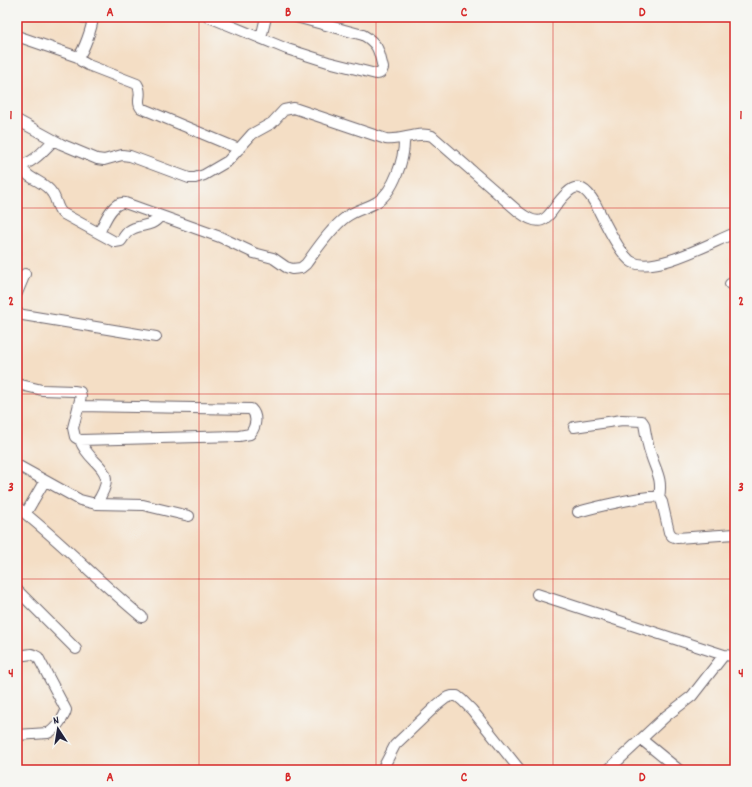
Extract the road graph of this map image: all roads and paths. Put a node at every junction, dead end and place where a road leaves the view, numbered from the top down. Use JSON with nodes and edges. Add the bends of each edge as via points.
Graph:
{"nodes":[{"id":1,"x":89,"y":17,"type":"edge"},
{"id":2,"x":209,"y":17,"type":"edge"},
{"id":3,"x":266,"y":17,"type":"edge"},
{"id":4,"x":296,"y":17,"type":"edge"},
{"id":5,"x":328,"y":21,"type":"edge"},
{"id":6,"x":17,"y":36,"type":"edge"},
{"id":7,"x":261,"y":38,"type":"junction"},
{"id":8,"x":78,"y":57,"type":"junction"},
{"id":9,"x":17,"y":120,"type":"edge"},
{"id":10,"x":404,"y":138,"type":"junction"},
{"id":11,"x":54,"y":140,"type":"junction"},
{"id":12,"x":239,"y":149,"type":"junction"},
{"id":13,"x":19,"y":166,"type":"edge"},
{"id":14,"x":160,"y":216,"type":"junction"},
{"id":15,"x":98,"y":233,"type":"junction"},
{"id":16,"x":735,"y":233,"type":"edge"},
{"id":17,"x":25,"y":274,"type":"dead end"},
{"id":18,"x":17,"y":293,"type":"edge"},
{"id":19,"x":17,"y":314,"type":"edge"},
{"id":20,"x":156,"y":337,"type":"dead end"},
{"id":21,"x":17,"y":384,"type":"edge"},
{"id":22,"x":79,"y":406,"type":"junction"},
{"id":23,"x":574,"y":427,"type":"dead end"},
{"id":24,"x":78,"y":439,"type":"junction"},
{"id":25,"x":17,"y":465,"type":"edge"},
{"id":26,"x":44,"y":482,"type":"junction"},
{"id":27,"x":659,"y":497,"type":"junction"},
{"id":28,"x":96,"y":504,"type":"junction"},
{"id":29,"x":17,"y":507,"type":"edge"},
{"id":30,"x":578,"y":512,"type":"dead end"},
{"id":31,"x":26,"y":513,"type":"junction"},
{"id":32,"x":189,"y":516,"type":"dead end"},
{"id":33,"x":735,"y":534,"type":"edge"},
{"id":34,"x":17,"y":590,"type":"edge"},
{"id":35,"x":538,"y":594,"type":"dead end"},
{"id":36,"x":17,"y":602,"type":"edge"},
{"id":37,"x":37,"y":611,"type":"junction"},
{"id":38,"x":142,"y":617,"type":"dead end"},
{"id":39,"x":76,"y":649,"type":"dead end"},
{"id":40,"x":724,"y":655,"type":"junction"},
{"id":41,"x":17,"y":656,"type":"edge"},
{"id":42,"x":735,"y":656,"type":"edge"},
{"id":43,"x":17,"y":735,"type":"edge"},
{"id":44,"x":641,"y":738,"type":"junction"},
{"id":45,"x":382,"y":770,"type":"edge"},
{"id":46,"x":520,"y":770,"type":"edge"},
{"id":47,"x":608,"y":770,"type":"edge"},
{"id":48,"x":679,"y":770,"type":"edge"}],
"edges":[{"from":1,"to":8,"type":"street","via":[[93,23]]},
{"from":2,"to":7,"type":"street"},
{"from":3,"to":7,"type":"street"},
{"from":4,"to":5,"type":"street"},
{"from":5,"to":7,"type":"street","via":[[372,40],[379,52],[382,72],[376,74],[328,62]]},
{"from":6,"to":8,"type":"street"},
{"from":8,"to":12,"type":"street","via":[[81,62],[137,84],[141,90],[141,108]]},
{"from":9,"to":11,"type":"street"},
{"from":10,"to":12,"type":"street","via":[[386,139],[294,108],[284,110],[272,123],[252,134]]},
{"from":10,"to":14,"type":"street","via":[[401,161],[387,191],[379,200],[347,216],[301,268],[286,266],[273,258]]},
{"from":10,"to":16,"type":"street","via":[[432,136],[519,212],[535,221],[543,221],[548,217],[569,191],[579,187],[585,190],[619,247],[632,262],[641,264],[678,258]]},
{"from":11,"to":12,"type":"street","via":[[97,159],[130,156],[192,179],[216,169],[232,158]]},
{"from":11,"to":13,"type":"street","via":[[35,159]]},
{"from":13,"to":15,"type":"street","via":[[52,192],[62,213]]},
{"from":14,"to":15,"type":"street","via":[[158,221],[130,230],[118,242]]},
{"from":14,"to":15,"type":"street","via":[[119,203],[113,208]]},
{"from":17,"to":18,"type":"street"},
{"from":19,"to":20,"type":"street"},
{"from":21,"to":22,"type":"street","via":[[42,390],[78,391],[81,396]]},
{"from":22,"to":24,"type":"street","via":[[73,428]]},
{"from":22,"to":24,"type":"street","via":[[251,409],[256,417],[253,430],[245,436]]},
{"from":23,"to":27,"type":"street","via":[[622,420],[642,422],[659,473]]},
{"from":24,"to":28,"type":"street","via":[[105,476],[102,496]]},
{"from":25,"to":26,"type":"street"},
{"from":26,"to":28,"type":"street","via":[[80,500]]},
{"from":26,"to":31,"type":"street"},
{"from":27,"to":30,"type":"street","via":[[642,498]]},
{"from":27,"to":33,"type":"street","via":[[672,536],[677,538]]},
{"from":28,"to":32,"type":"street","via":[[143,505]]},
{"from":29,"to":31,"type":"street"},
{"from":31,"to":38,"type":"street"},
{"from":34,"to":37,"type":"street"},
{"from":35,"to":40,"type":"street"},
{"from":36,"to":37,"type":"street","via":[[31,612]]},
{"from":37,"to":39,"type":"street"},
{"from":40,"to":42,"type":"street"},
{"from":40,"to":44,"type":"street","via":[[692,696]]},
{"from":41,"to":43,"type":"street","via":[[32,654],[38,657],[66,710],[52,732]]},
{"from":44,"to":47,"type":"street"},
{"from":44,"to":48,"type":"street"},
{"from":45,"to":46,"type":"street","via":[[395,745],[437,705],[446,698],[457,696]]}]}
